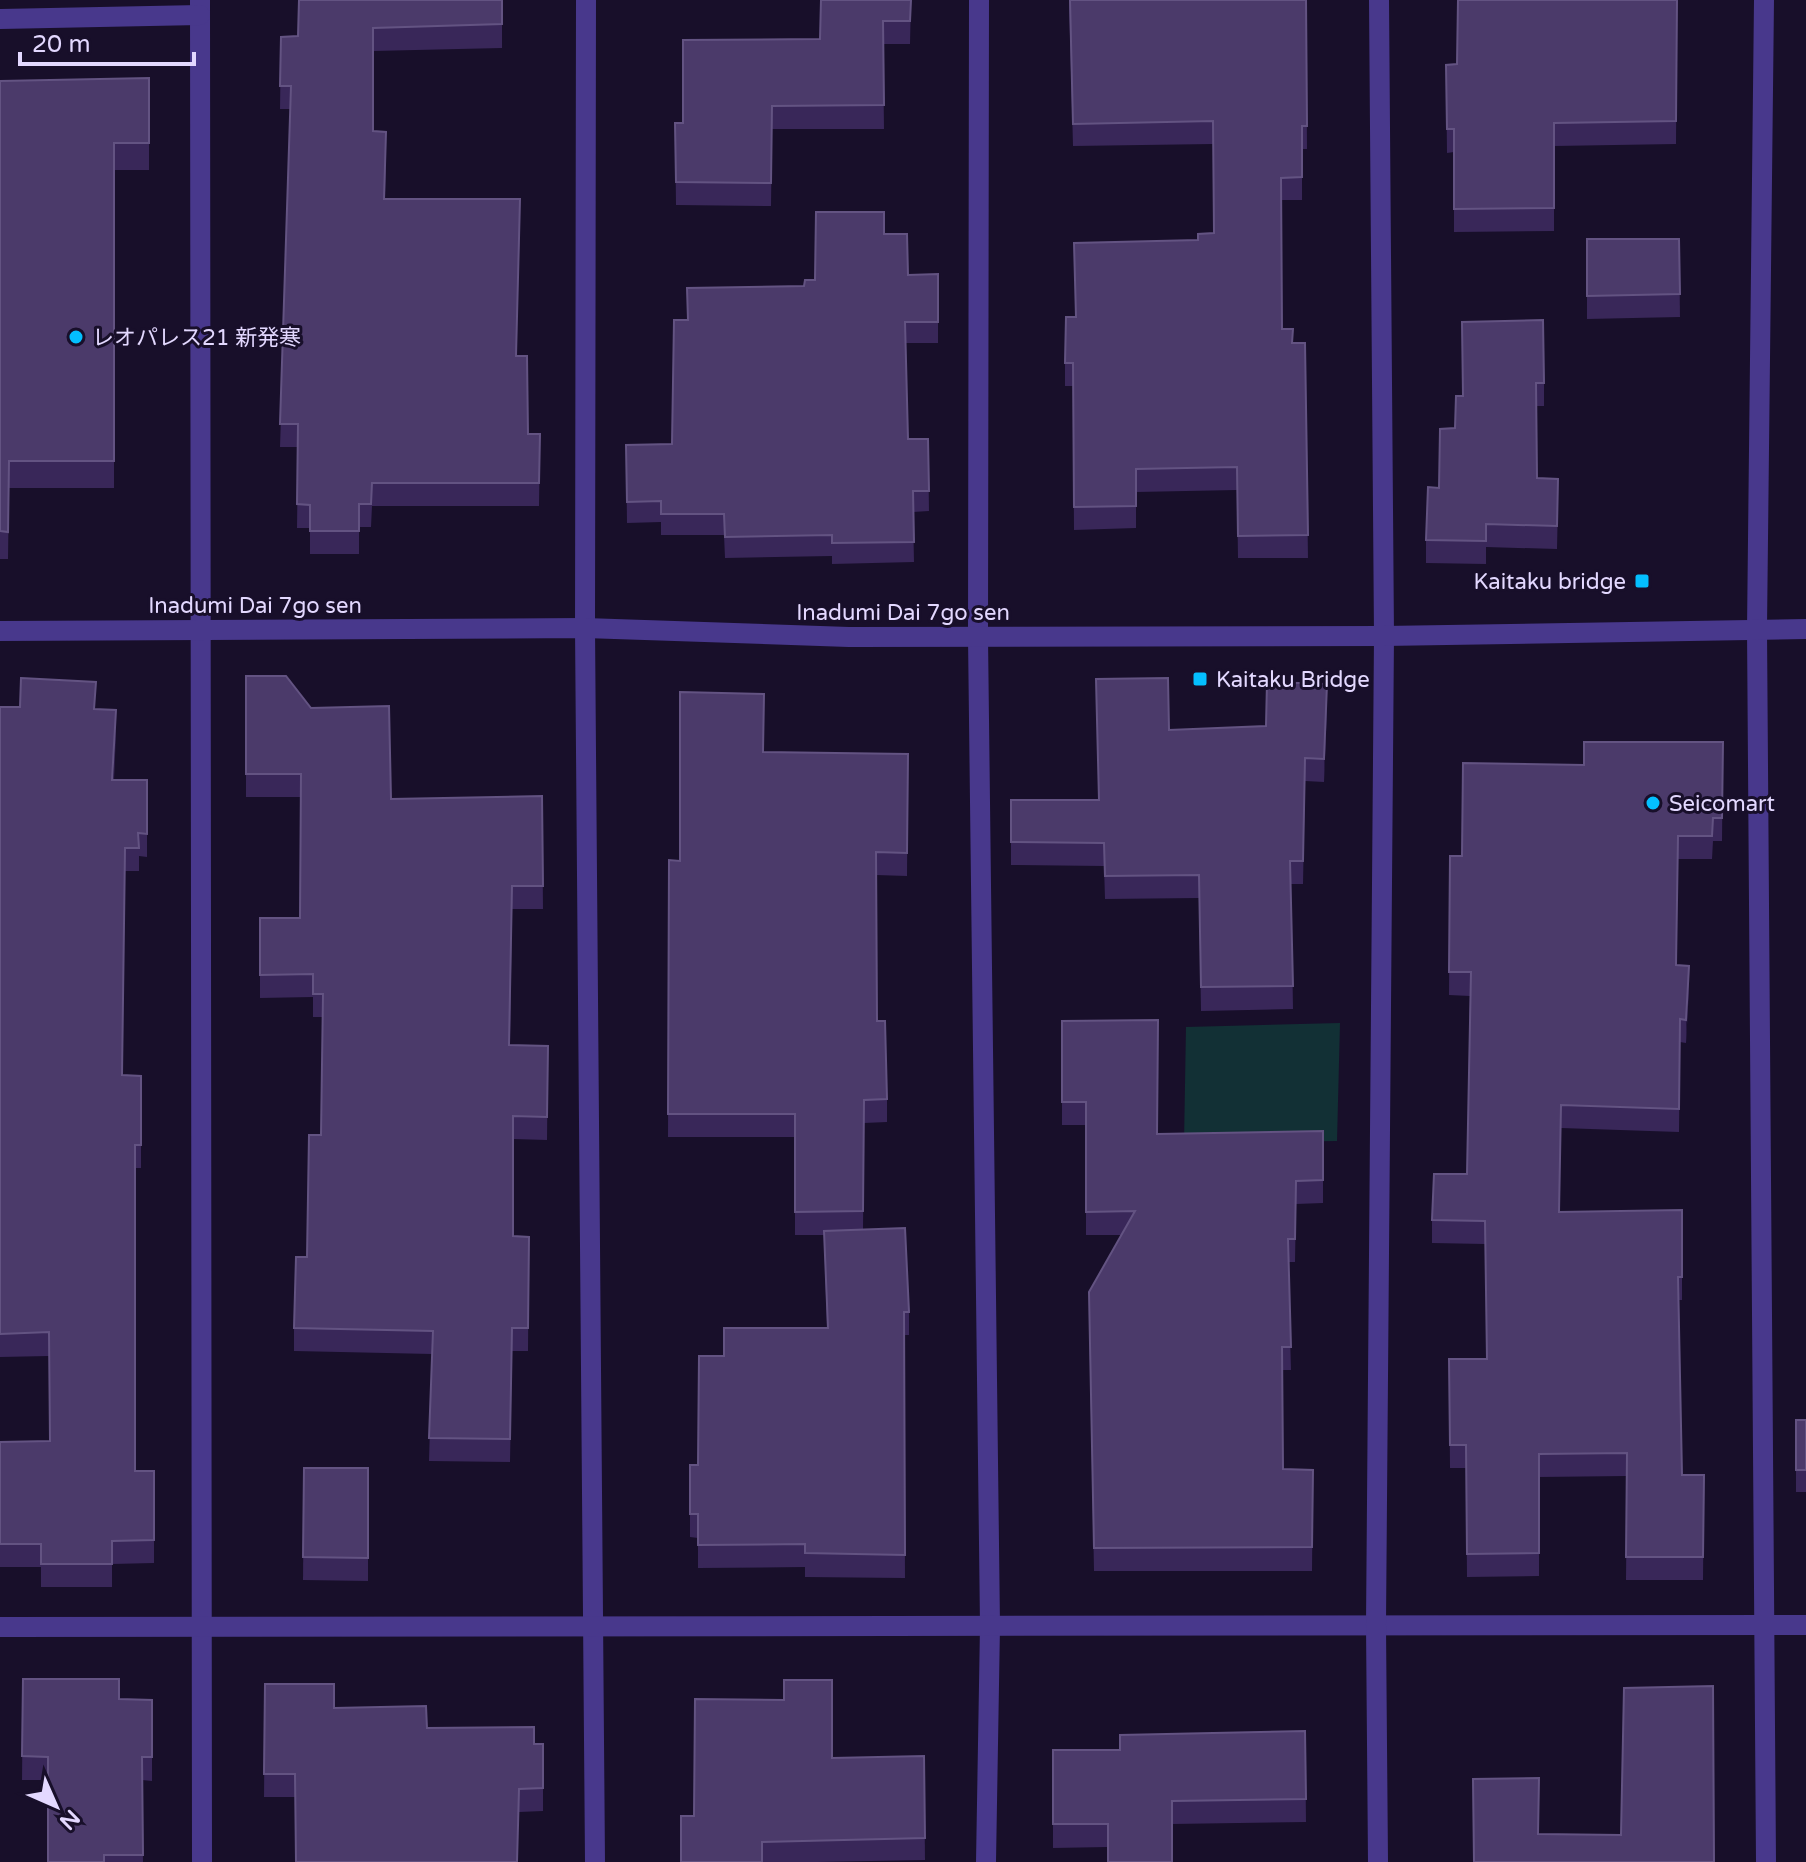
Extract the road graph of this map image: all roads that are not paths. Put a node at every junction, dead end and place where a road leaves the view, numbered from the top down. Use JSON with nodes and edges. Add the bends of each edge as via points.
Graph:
{"nodes":[{"id":1,"x":586,"y":0,"type":"edge"},
{"id":2,"x":979,"y":0,"type":"edge"},
{"id":3,"x":1379,"y":0,"type":"edge"},
{"id":4,"x":1764,"y":0,"type":"edge"},
{"id":5,"x":200,"y":7,"type":"edge"},
{"id":6,"x":0,"y":19,"type":"edge"},
{"id":7,"x":585,"y":628,"type":"junction"},
{"id":8,"x":1757,"y":629,"type":"junction"},
{"id":9,"x":1806,"y":629,"type":"edge"},
{"id":10,"x":202,"y":630,"type":"junction"},
{"id":11,"x":0,"y":631,"type":"edge"},
{"id":12,"x":1384,"y":636,"type":"junction"},
{"id":13,"x":978,"y":637,"type":"junction"},
{"id":14,"x":1376,"y":1625,"type":"junction"},
{"id":15,"x":1765,"y":1625,"type":"junction"},
{"id":16,"x":1806,"y":1625,"type":"edge"},
{"id":17,"x":595,"y":1626,"type":"junction"},
{"id":18,"x":990,"y":1626,"type":"junction"},
{"id":19,"x":0,"y":1627,"type":"edge"},
{"id":20,"x":202,"y":1627,"type":"junction"},
{"id":21,"x":202,"y":1862,"type":"edge"},
{"id":22,"x":595,"y":1862,"type":"edge"},
{"id":23,"x":986,"y":1862,"type":"edge"},
{"id":24,"x":1378,"y":1862,"type":"edge"},
{"id":25,"x":1766,"y":1862,"type":"edge"}],
"edges":[{"from":1,"to":7,"type":"street"},
{"from":2,"to":13,"type":"street"},
{"from":3,"to":12,"type":"street"},
{"from":4,"to":8,"type":"street"},
{"from":5,"to":6,"type":"street"},
{"from":5,"to":10,"type":"street"},
{"from":7,"to":10,"type":"street","name":"Inadumi Dai 7go sen"},
{"from":7,"to":13,"type":"street","name":"Inadumi Dai 7go sen"},
{"from":7,"to":17,"type":"street"},
{"from":8,"to":9,"type":"street","name":"Inadumi Dai 7go sen"},
{"from":8,"to":12,"type":"street","name":"Inadumi Dai 7go sen"},
{"from":8,"to":15,"type":"street"},
{"from":10,"to":11,"type":"street","name":"Inadumi Dai 7go sen"},
{"from":10,"to":20,"type":"street"},
{"from":12,"to":13,"type":"street","name":"Inadumi Dai 7go sen"},
{"from":12,"to":14,"type":"street"},
{"from":13,"to":18,"type":"street"},
{"from":14,"to":15,"type":"street"},
{"from":14,"to":18,"type":"street"},
{"from":14,"to":24,"type":"street"},
{"from":15,"to":16,"type":"street"},
{"from":15,"to":25,"type":"street"},
{"from":17,"to":18,"type":"street"},
{"from":17,"to":20,"type":"street"},
{"from":17,"to":22,"type":"street"},
{"from":18,"to":23,"type":"street"},
{"from":19,"to":20,"type":"street"},
{"from":20,"to":21,"type":"street"}]}
